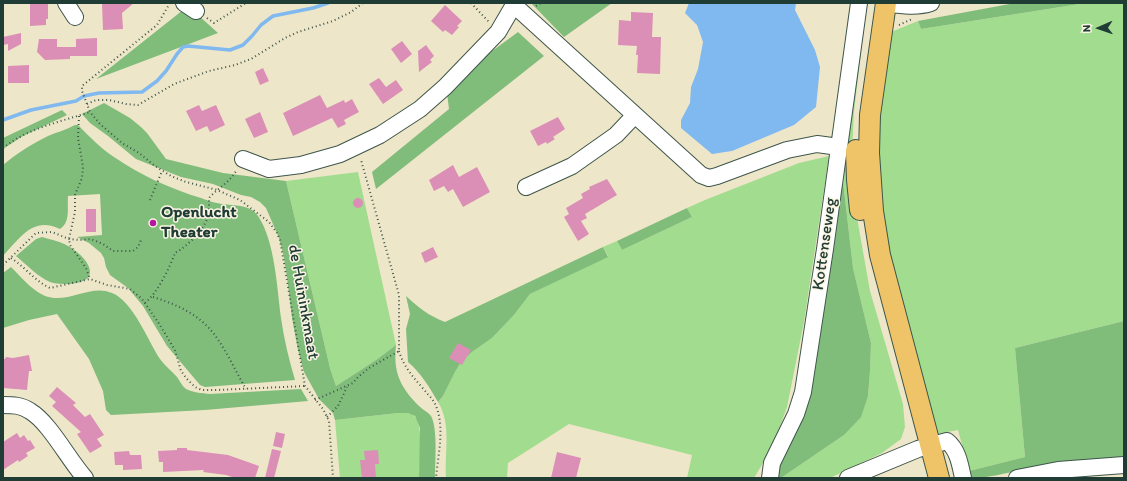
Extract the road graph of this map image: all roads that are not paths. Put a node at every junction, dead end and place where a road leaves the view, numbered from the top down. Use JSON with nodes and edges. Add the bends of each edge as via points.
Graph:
{"nodes":[{"id":1,"x":66,"y":3,"type":"edge"},
{"id":2,"x":859,"y":3,"type":"edge"},
{"id":3,"x":872,"y":3,"type":"edge"},
{"id":4,"x":885,"y":3,"type":"edge"},
{"id":5,"x":931,"y":3,"type":"edge"},
{"id":6,"x":514,"y":4,"type":"edge"},
{"id":7,"x":75,"y":17,"type":"dead end"},
{"id":8,"x":635,"y":115,"type":"junction"},
{"id":9,"x":839,"y":147,"type":"junction"},
{"id":10,"x":243,"y":159,"type":"road end"},
{"id":11,"x":526,"y":187,"type":"dead end"},
{"id":12,"x":3,"y":405,"type":"edge"},
{"id":13,"x":924,"y":447,"type":"junction"},
{"id":14,"x":1124,"y":466,"type":"edge"},
{"id":15,"x":85,"y":478,"type":"edge"},
{"id":16,"x":770,"y":478,"type":"edge"},
{"id":17,"x":848,"y":478,"type":"edge"},
{"id":18,"x":926,"y":478,"type":"edge"},
{"id":19,"x":939,"y":478,"type":"edge"},
{"id":20,"x":963,"y":478,"type":"edge"},
{"id":21,"x":1017,"y":478,"type":"edge"}],
"edges":[{"from":1,"to":7,"type":"street"},
{"from":2,"to":9,"type":"street","name":"Kottenseweg"},
{"from":3,"to":13,"type":"main road","name":"Kottenseweg","via":[[858,116],[856,180],[867,257],[879,304]]},
{"from":4,"to":5,"type":"street","via":[[910,6]]},
{"from":4,"to":13,"type":"main road","via":[[870,115],[869,153],[873,211],[880,255]]},
{"from":6,"to":8,"type":"street"},
{"from":6,"to":10,"type":"street","via":[[498,32],[445,87],[396,126],[357,147],[323,159],[282,168],[269,169]]},
{"from":8,"to":9,"type":"street","via":[[694,170],[709,178],[787,150],[817,144]]},
{"from":8,"to":11,"type":"street","via":[[616,135],[572,166]]},
{"from":9,"to":16,"type":"street","name":"Kottenseweg","via":[[803,392],[796,414],[772,463]]},
{"from":12,"to":15,"type":"street","via":[[15,405],[31,411]]},
{"from":13,"to":17,"type":"street"},
{"from":13,"to":18,"type":"main road"},
{"from":13,"to":19,"type":"main road"},
{"from":13,"to":20,"type":"street","via":[[947,441],[957,453]]},
{"from":14,"to":21,"type":"street","via":[[1058,470]]}]}
